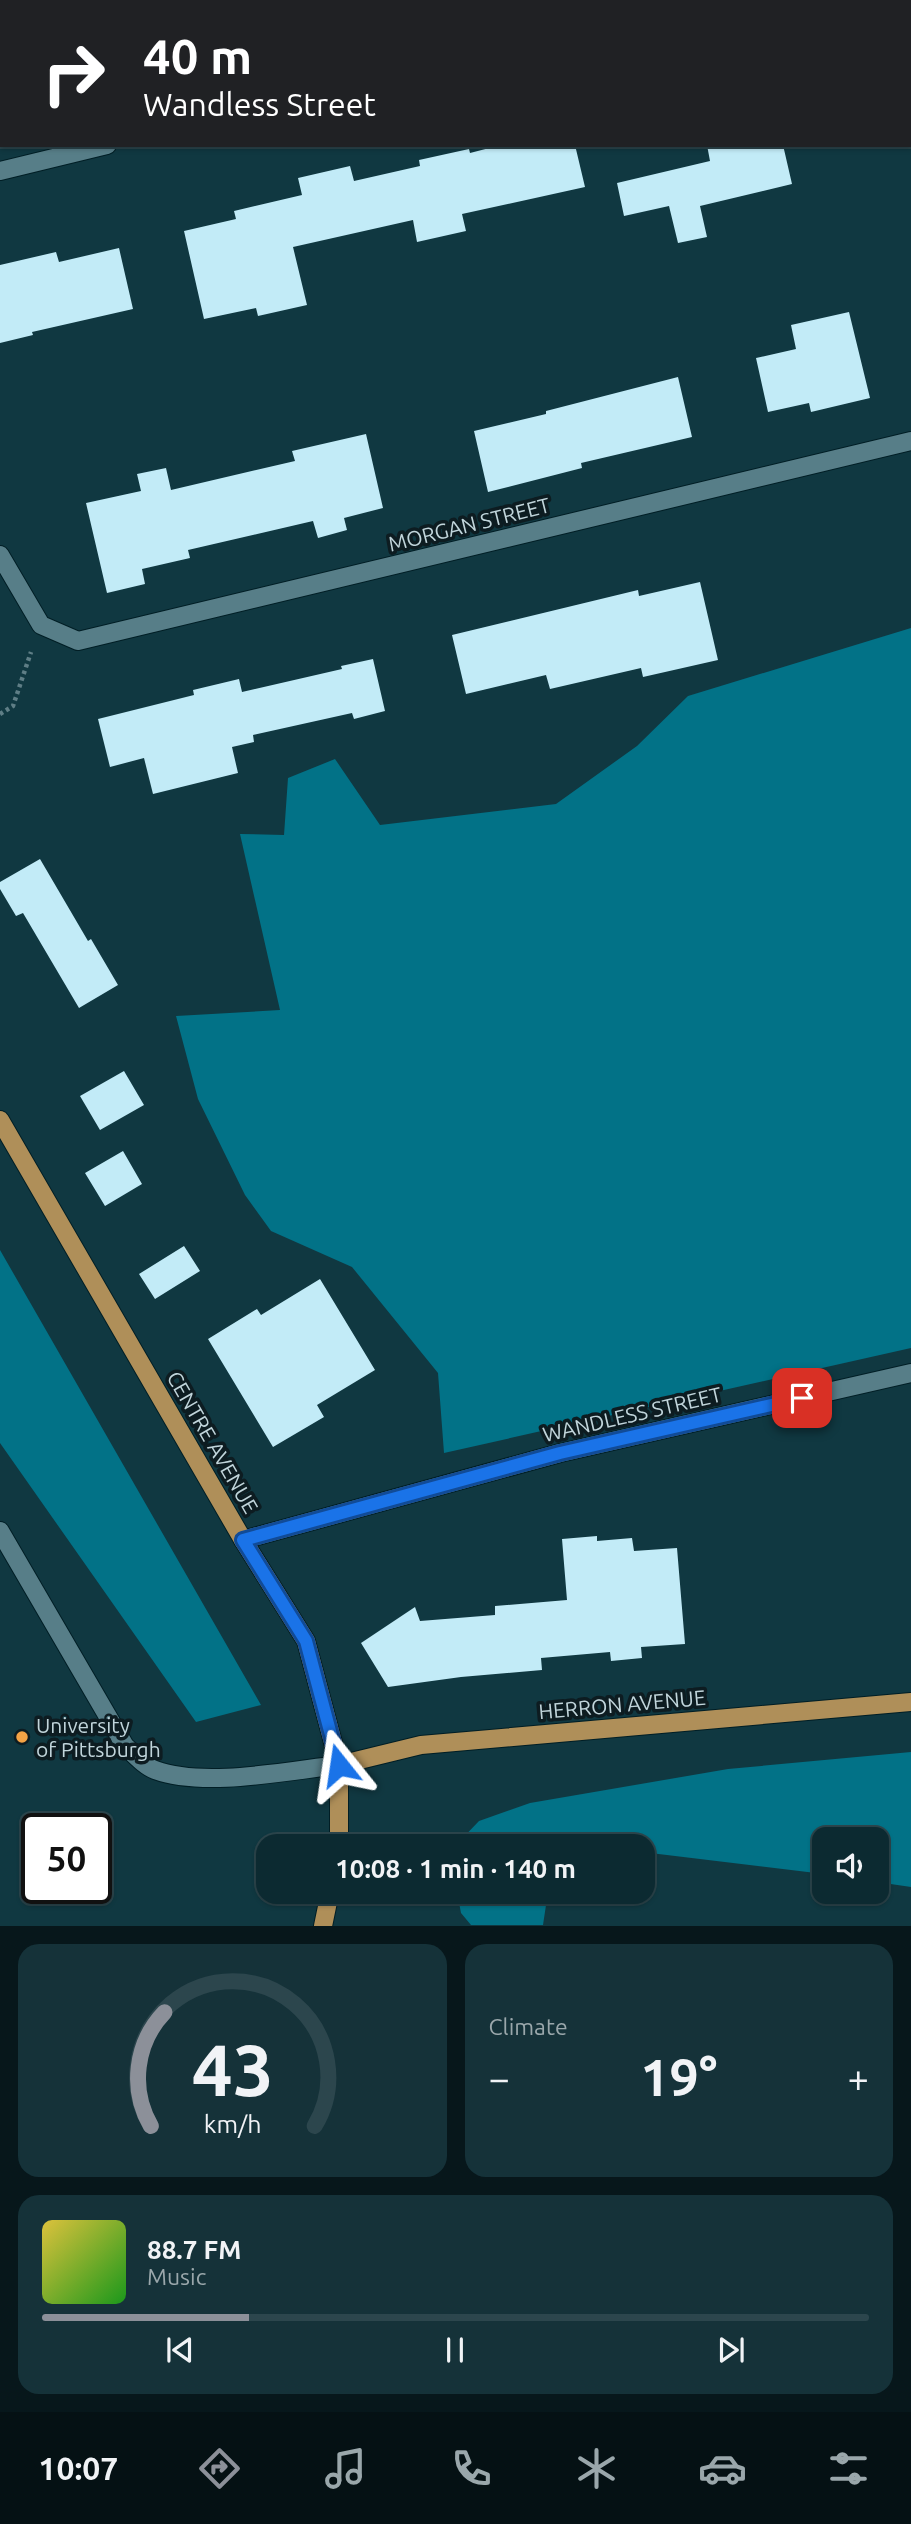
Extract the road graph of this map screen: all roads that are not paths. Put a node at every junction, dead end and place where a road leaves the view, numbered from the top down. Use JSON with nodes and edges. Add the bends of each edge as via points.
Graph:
{"nodes":[{"id":1,"x":99,"y":147,"type":"edge"},
{"id":2,"x":0,"y":171,"type":"edge"},
{"id":3,"x":911,"y":441,"type":"edge"},
{"id":4,"x":0,"y":555,"type":"edge"},
{"id":5,"x":0,"y":1120,"type":"edge"},
{"id":6,"x":911,"y":1373,"type":"edge"},
{"id":7,"x":0,"y":1531,"type":"edge"},
{"id":8,"x":243,"y":1540,"type":"junction"},
{"id":9,"x":911,"y":1702,"type":"edge"},
{"id":10,"x":339,"y":1765,"type":"junction"},
{"id":11,"x":339,"y":1834,"type":"edge"},
{"id":12,"x":328,"y":1904,"type":"edge"},
{"id":13,"x":323,"y":1926,"type":"edge"}],
"edges":[{"from":1,"to":2,"type":"street"},
{"from":3,"to":4,"type":"street","name":"MORGAN STREET","via":[[78,641],[41,625]]},
{"from":5,"to":8,"type":"main road","name":"CENTRE AVENUE"},
{"from":6,"to":8,"type":"street","name":"WANDLESS STREET","via":[[560,1453]]},
{"from":7,"to":10,"type":"street","via":[[125,1746],[152,1769],[181,1776],[226,1777]]},
{"from":8,"to":10,"type":"main road","name":"CENTRE AVENUE","via":[[306,1641]]},
{"from":9,"to":10,"type":"main road","name":"HERRON AVENUE","via":[[421,1745]]},
{"from":10,"to":11,"type":"main road","name":"CENTRE AVENUE"},
{"from":12,"to":13,"type":"main road"}]}
